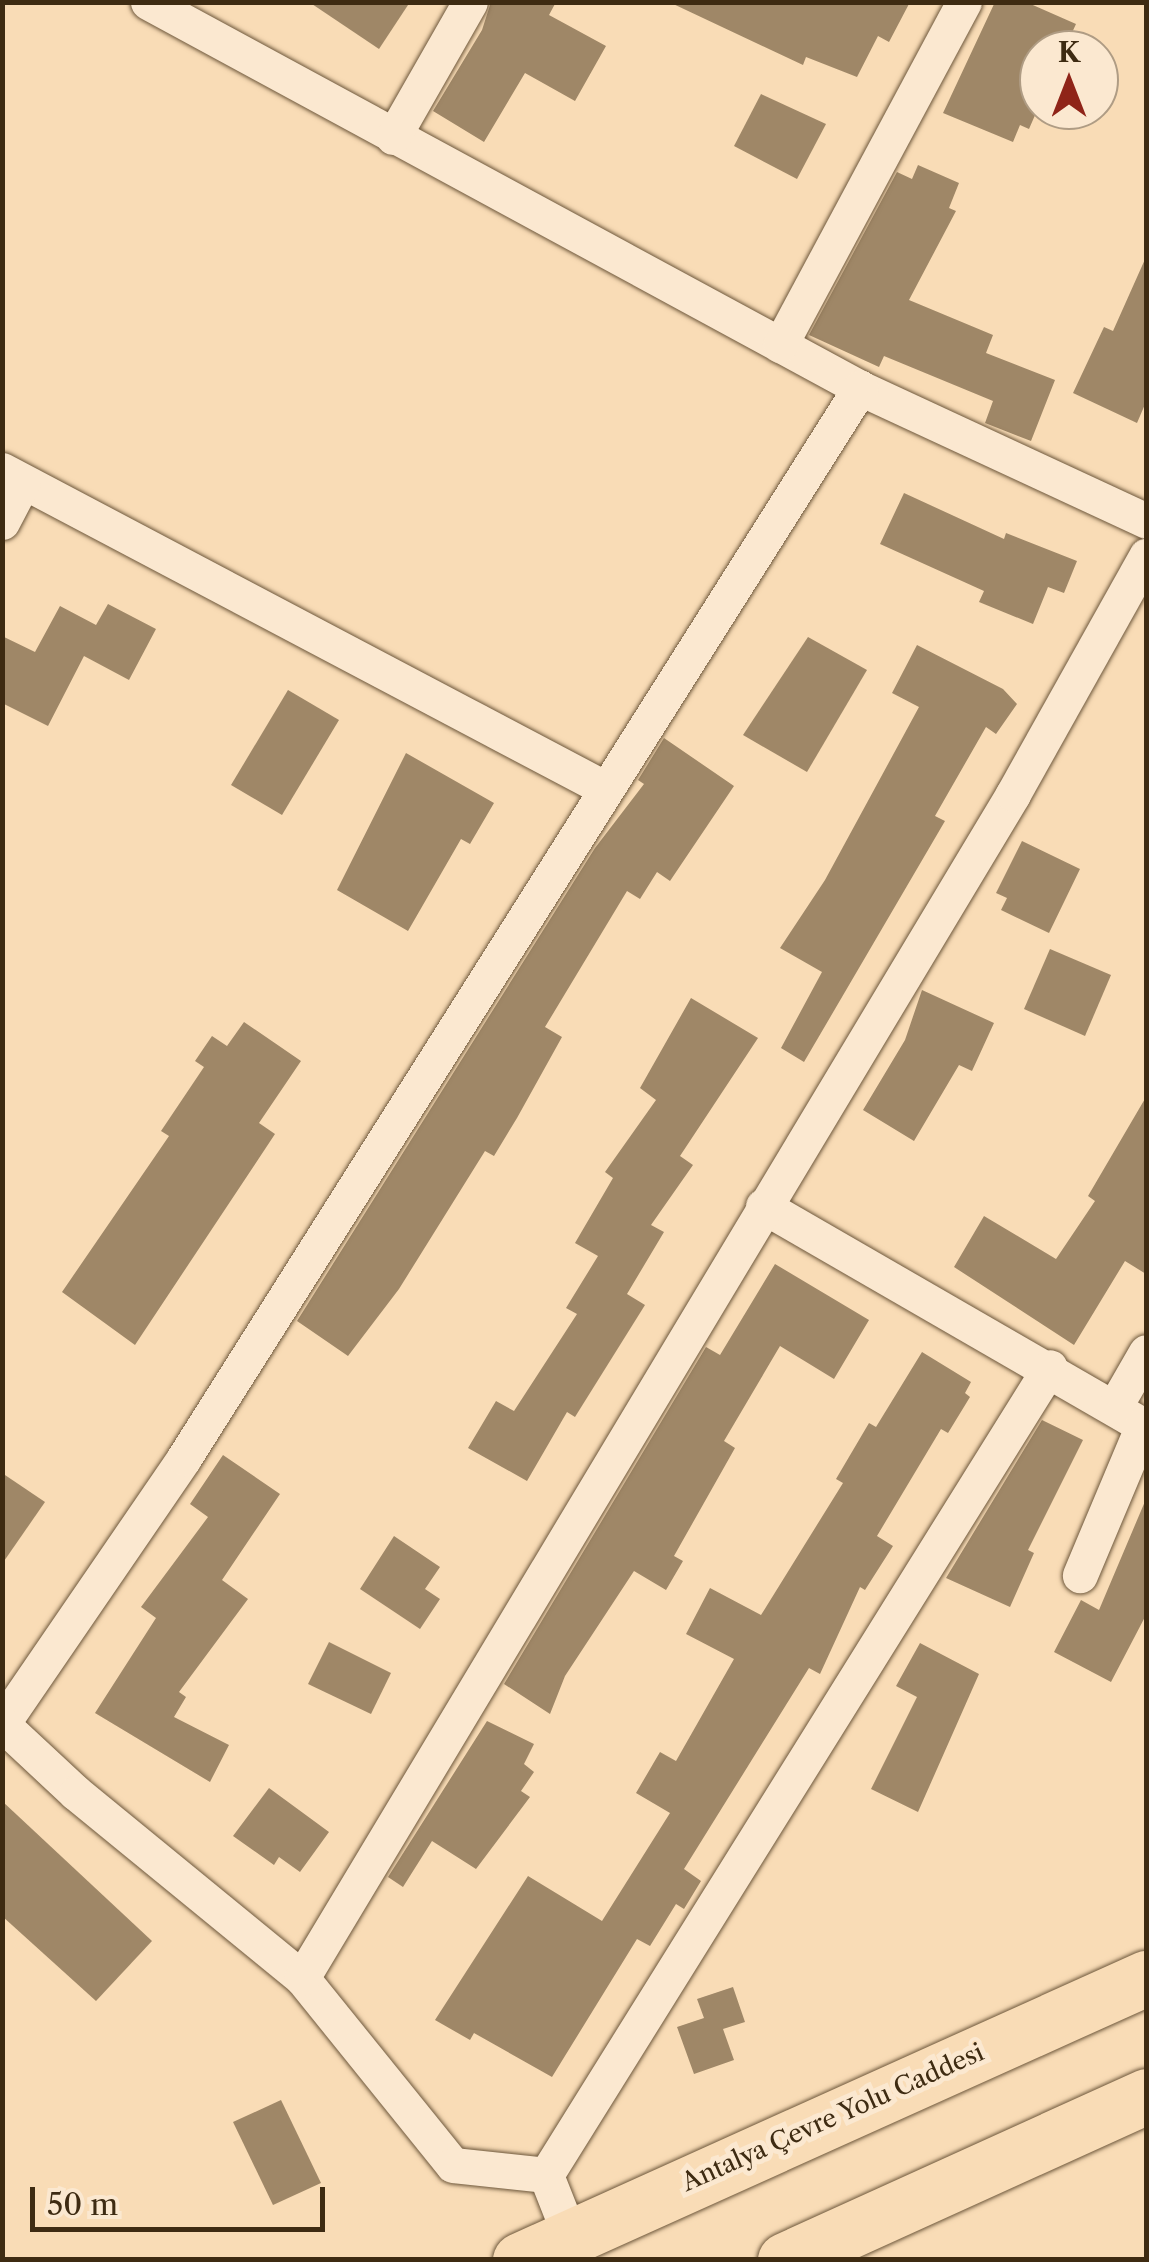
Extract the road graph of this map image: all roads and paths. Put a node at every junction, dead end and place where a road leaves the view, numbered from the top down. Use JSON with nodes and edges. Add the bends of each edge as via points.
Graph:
{"nodes":[{"id":1,"x":148,"y":2,"type":"edge"},
{"id":2,"x":470,"y":2,"type":"edge"},
{"id":3,"x":964,"y":2,"type":"edge"},
{"id":4,"x":393,"y":137,"type":"junction"},
{"id":5,"x":780,"y":345,"type":"junction"},
{"id":6,"x":860,"y":388,"type":"junction"},
{"id":7,"x":13,"y":476,"type":"edge"},
{"id":8,"x":1146,"y":521,"type":"edge"},
{"id":9,"x":2,"y":522,"type":"edge"},
{"id":10,"x":1146,"y":556,"type":"edge"},
{"id":11,"x":604,"y":788,"type":"junction"},
{"id":12,"x":763,"y":1206,"type":"junction"},
{"id":13,"x":1146,"y":1352,"type":"edge"},
{"id":14,"x":1050,"y":1367,"type":"junction"},
{"id":15,"x":1115,"y":1406,"type":"junction"},
{"id":16,"x":1080,"y":1575,"type":"dead end"},
{"id":17,"x":2,"y":1724,"type":"edge"},
{"id":18,"x":302,"y":1978,"type":"junction"},
{"id":19,"x":1146,"y":1978,"type":"edge"},
{"id":20,"x":1146,"y":2096,"type":"edge"},
{"id":21,"x":546,"y":2175,"type":"junction"},
{"id":22,"x":570,"y":2236,"type":"junction"},
{"id":23,"x":520,"y":2260,"type":"edge"},
{"id":24,"x":785,"y":2260,"type":"edge"}],
"edges":[{"from":1,"to":4,"type":"street"},
{"from":2,"to":4,"type":"street"},
{"from":3,"to":5,"type":"street"},
{"from":4,"to":5,"type":"street"},
{"from":5,"to":6,"type":"street"},
{"from":6,"to":8,"type":"street"},
{"from":6,"to":11,"type":"street"},
{"from":7,"to":9,"type":"street"},
{"from":7,"to":11,"type":"street"},
{"from":10,"to":12,"type":"street","via":[[1013,794]]},
{"from":11,"to":17,"type":"street","via":[[184,1458]]},
{"from":12,"to":14,"type":"street"},
{"from":12,"to":18,"type":"street"},
{"from":13,"to":15,"type":"street"},
{"from":14,"to":15,"type":"street"},
{"from":14,"to":21,"type":"street"},
{"from":15,"to":16,"type":"street","via":[[1144,1425]]},
{"from":17,"to":18,"type":"street"},
{"from":18,"to":21,"type":"street","via":[[453,2165]]},
{"from":19,"to":22,"type":"highway","name":"Antalya Çevre Yolu Caddesi"},
{"from":20,"to":24,"type":"highway"},
{"from":21,"to":22,"type":"street"},
{"from":22,"to":23,"type":"highway","name":"Antalya Çevre Yolu Caddesi"}]}
